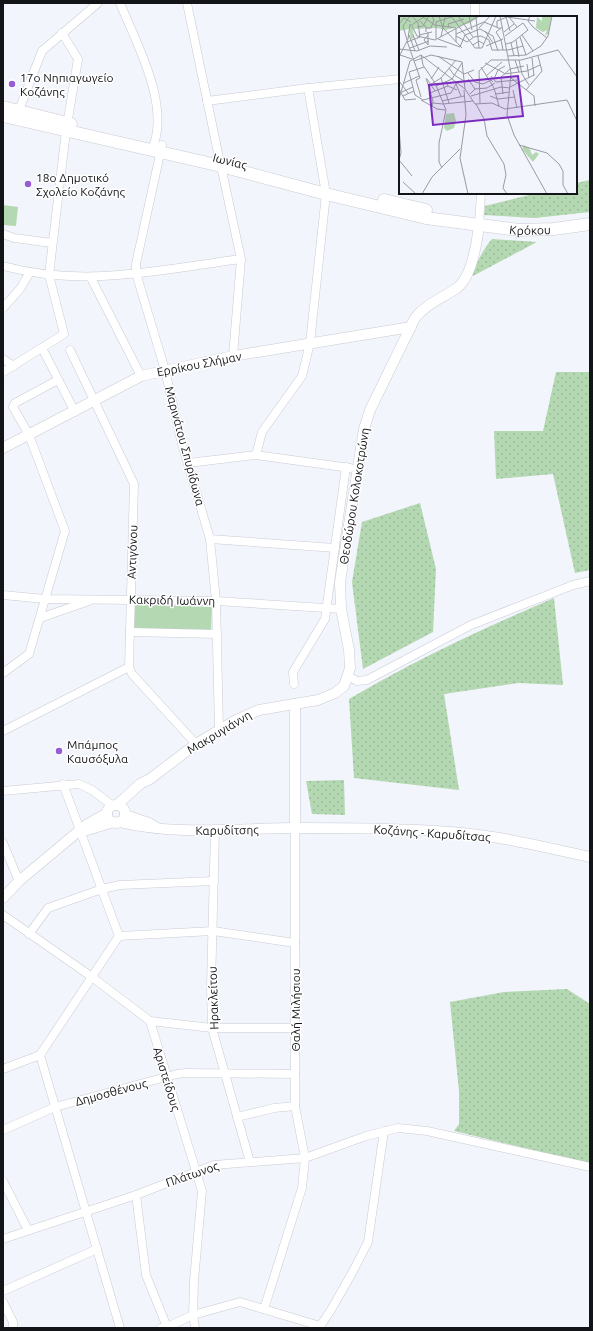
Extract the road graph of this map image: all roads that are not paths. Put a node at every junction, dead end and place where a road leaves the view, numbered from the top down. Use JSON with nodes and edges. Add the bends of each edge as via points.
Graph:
{"nodes":[{"id":1,"x":98,"y":3,"type":"edge"},
{"id":2,"x":120,"y":3,"type":"edge"},
{"id":3,"x":187,"y":3,"type":"edge"},
{"id":4,"x":475,"y":3,"type":"edge"},
{"id":5,"x":475,"y":16,"type":"edge"},
{"id":6,"x":62,"y":33,"type":"junction"},
{"id":7,"x":399,"y":79,"type":"edge"},
{"id":8,"x":308,"y":88,"type":"junction"},
{"id":9,"x":207,"y":101,"type":"junction"},
{"id":10,"x":3,"y":107,"type":"edge"},
{"id":11,"x":17,"y":115,"type":"junction"},
{"id":12,"x":3,"y":116,"type":"edge"},
{"id":13,"x":66,"y":127,"type":"junction"},
{"id":14,"x":157,"y":148,"type":"junction"},
{"id":15,"x":220,"y":162,"type":"junction"},
{"id":16,"x":325,"y":190,"type":"junction"},
{"id":17,"x":481,"y":194,"type":"edge"},
{"id":18,"x":479,"y":225,"type":"junction"},
{"id":19,"x":585,"y":225,"type":"edge"},
{"id":20,"x":3,"y":234,"type":"edge"},
{"id":21,"x":52,"y":244,"type":"junction"},
{"id":22,"x":240,"y":259,"type":"junction"},
{"id":23,"x":3,"y":266,"type":"edge"},
{"id":24,"x":30,"y":272,"type":"junction"},
{"id":25,"x":136,"y":273,"type":"junction"},
{"id":26,"x":48,"y":275,"type":"junction"},
{"id":27,"x":91,"y":278,"type":"junction"},
{"id":28,"x":3,"y":308,"type":"edge"},
{"id":29,"x":411,"y":327,"type":"junction"},
{"id":30,"x":310,"y":343,"type":"junction"},
{"id":31,"x":42,"y":348,"type":"junction"},
{"id":32,"x":70,"y":350,"type":"dead end"},
{"id":33,"x":233,"y":356,"type":"junction"},
{"id":34,"x":3,"y":359,"type":"edge"},
{"id":35,"x":14,"y":366,"type":"junction"},
{"id":36,"x":165,"y":370,"type":"junction"},
{"id":37,"x":3,"y":372,"type":"edge"},
{"id":38,"x":142,"y":376,"type":"junction"},
{"id":39,"x":58,"y":380,"type":"junction"},
{"id":40,"x":95,"y":401,"type":"junction"},
{"id":41,"x":75,"y":412,"type":"junction"},
{"id":42,"x":29,"y":435,"type":"junction"},
{"id":43,"x":3,"y":448,"type":"edge"},
{"id":44,"x":256,"y":455,"type":"junction"},
{"id":45,"x":188,"y":463,"type":"junction"},
{"id":46,"x":346,"y":467,"type":"junction"},
{"id":47,"x":357,"y":469,"type":"junction"},
{"id":48,"x":210,"y":539,"type":"junction"},
{"id":49,"x":335,"y":548,"type":"junction"},
{"id":50,"x":590,"y":581,"type":"edge"},
{"id":51,"x":3,"y":595,"type":"edge"},
{"id":52,"x":45,"y":599,"type":"junction"},
{"id":53,"x":95,"y":599,"type":"junction"},
{"id":54,"x":130,"y":599,"type":"junction"},
{"id":55,"x":216,"y":601,"type":"junction"},
{"id":56,"x":326,"y":608,"type":"junction"},
{"id":57,"x":341,"y":609,"type":"junction"},
{"id":58,"x":40,"y":618,"type":"junction"},
{"id":59,"x":130,"y":632,"type":"junction"},
{"id":60,"x":217,"y":634,"type":"junction"},
{"id":61,"x":129,"y":667,"type":"junction"},
{"id":62,"x":3,"y":672,"type":"edge"},
{"id":63,"x":348,"y":676,"type":"junction"},
{"id":64,"x":294,"y":684,"type":"dead end"},
{"id":65,"x":295,"y":704,"type":"junction"},
{"id":66,"x":219,"y":730,"type":"junction"},
{"id":67,"x":3,"y":731,"type":"edge"},
{"id":68,"x":196,"y":744,"type":"junction"},
{"id":69,"x":63,"y":784,"type":"junction"},
{"id":70,"x":3,"y":792,"type":"edge"},
{"id":71,"x":117,"y":813,"type":"junction"},
{"id":72,"x":295,"y":828,"type":"junction"},
{"id":73,"x":215,"y":830,"type":"junction"},
{"id":74,"x":80,"y":831,"type":"junction"},
{"id":75,"x":3,"y":843,"type":"edge"},
{"id":76,"x":590,"y":857,"type":"edge"},
{"id":77,"x":19,"y":881,"type":"junction"},
{"id":78,"x":214,"y":881,"type":"junction"},
{"id":79,"x":102,"y":889,"type":"junction"},
{"id":80,"x":3,"y":898,"type":"edge"},
{"id":81,"x":3,"y":915,"type":"edge"},
{"id":82,"x":213,"y":931,"type":"junction"},
{"id":83,"x":29,"y":934,"type":"junction"},
{"id":84,"x":119,"y":936,"type":"junction"},
{"id":85,"x":295,"y":943,"type":"junction"},
{"id":86,"x":92,"y":977,"type":"junction"},
{"id":87,"x":150,"y":1021,"type":"junction"},
{"id":88,"x":212,"y":1028,"type":"junction"},
{"id":89,"x":295,"y":1028,"type":"junction"},
{"id":90,"x":40,"y":1055,"type":"junction"},
{"id":91,"x":3,"y":1069,"type":"edge"},
{"id":92,"x":225,"y":1073,"type":"junction"},
{"id":93,"x":295,"y":1074,"type":"junction"},
{"id":94,"x":166,"y":1077,"type":"junction"},
{"id":95,"x":295,"y":1106,"type":"junction"},
{"id":96,"x":55,"y":1107,"type":"junction"},
{"id":97,"x":238,"y":1117,"type":"junction"},
{"id":98,"x":3,"y":1130,"type":"edge"},
{"id":99,"x":384,"y":1131,"type":"junction"},
{"id":100,"x":305,"y":1158,"type":"junction"},
{"id":101,"x":250,"y":1162,"type":"junction"},
{"id":102,"x":590,"y":1167,"type":"edge"},
{"id":103,"x":197,"y":1171,"type":"junction"},
{"id":104,"x":3,"y":1181,"type":"edge"},
{"id":105,"x":136,"y":1195,"type":"junction"},
{"id":106,"x":85,"y":1211,"type":"junction"},
{"id":107,"x":28,"y":1230,"type":"junction"},
{"id":108,"x":3,"y":1239,"type":"edge"},
{"id":109,"x":97,"y":1249,"type":"junction"},
{"id":110,"x":3,"y":1291,"type":"edge"},
{"id":111,"x":3,"y":1302,"type":"edge"},
{"id":112,"x":264,"y":1309,"type":"junction"},
{"id":113,"x":193,"y":1314,"type":"junction"},
{"id":114,"x":319,"y":1327,"type":"edge"},
{"id":115,"x":13,"y":1328,"type":"edge"},
{"id":116,"x":120,"y":1328,"type":"edge"},
{"id":117,"x":161,"y":1328,"type":"edge"},
{"id":118,"x":167,"y":1328,"type":"edge"},
{"id":119,"x":195,"y":1328,"type":"edge"}],
"edges":[{"from":1,"to":6,"type":"street"},
{"from":2,"to":14,"type":"street","name":"Μαρινάτου Σπυρίδωνα","via":[[143,59],[155,97],[158,119]]},
{"from":3,"to":9,"type":"street"},
{"from":4,"to":5,"type":"street"},
{"from":6,"to":11,"type":"street","via":[[42,51]]},
{"from":6,"to":13,"type":"street","via":[[78,59]]},
{"from":7,"to":8,"type":"street"},
{"from":8,"to":9,"type":"street"},
{"from":8,"to":16,"type":"street"},
{"from":9,"to":15,"type":"street"},
{"from":10,"to":11,"type":"main road","name":"Ιωνίας"},
{"from":11,"to":12,"type":"main road","name":"Ιωνίας"},
{"from":11,"to":13,"type":"main road","name":"Ιωνίας"},
{"from":13,"to":14,"type":"main road","name":"Ιωνίας"},
{"from":13,"to":21,"type":"street"},
{"from":14,"to":15,"type":"main road","name":"Ιωνίας"},
{"from":14,"to":25,"type":"street","name":"Μαρινάτου Σπυρίδωνα"},
{"from":15,"to":16,"type":"main road","name":"Ιωνίας"},
{"from":15,"to":22,"type":"street"},
{"from":16,"to":18,"type":"main road","name":"Ιωνίας","via":[[427,210],[456,221]]},
{"from":16,"to":30,"type":"street"},
{"from":17,"to":18,"type":"street","name":"Θεοδώρου Κολοκοτρώνη"},
{"from":18,"to":19,"type":"main road","name":"Κρόκου","via":[[531,230]]},
{"from":18,"to":29,"type":"street","name":"Θεοδώρου Κολοκοτρώνη","via":[[476,250],[459,287],[423,309]]},
{"from":20,"to":21,"type":"street"},
{"from":21,"to":26,"type":"street"},
{"from":22,"to":25,"type":"street"},
{"from":22,"to":33,"type":"street"},
{"from":23,"to":24,"type":"street"},
{"from":24,"to":26,"type":"street"},
{"from":24,"to":28,"type":"street","via":[[20,289]]},
{"from":25,"to":27,"type":"street"},
{"from":25,"to":36,"type":"street","name":"Μαρινάτου Σπυρίδωνα"},
{"from":26,"to":27,"type":"street"},
{"from":26,"to":31,"type":"street","via":[[64,334]]},
{"from":27,"to":38,"type":"street"},
{"from":29,"to":30,"type":"street","name":"Ερρίκου Σλήμαν"},
{"from":29,"to":47,"type":"street","name":"Θεοδώρου Κολοκοτρώνη","via":[[370,410]]},
{"from":30,"to":33,"type":"street","name":"Ερρίκου Σλήμαν"},
{"from":30,"to":44,"type":"street","via":[[302,376],[262,432]]},
{"from":31,"to":35,"type":"street"},
{"from":31,"to":39,"type":"street"},
{"from":32,"to":40,"type":"street","name":"Αντιγόνου"},
{"from":33,"to":36,"type":"street","name":"Ερρίκου Σλήμαν"},
{"from":34,"to":35,"type":"street"},
{"from":35,"to":37,"type":"street"},
{"from":36,"to":38,"type":"street","name":"Ερρίκου Σλήμαν"},
{"from":36,"to":45,"type":"street","name":"Μαρινάτου Σπυρίδωνα"},
{"from":38,"to":40,"type":"street","name":"Ερρίκου Σλήμαν"},
{"from":39,"to":41,"type":"street"},
{"from":39,"to":42,"type":"street","via":[[14,404],[13,407]]},
{"from":40,"to":41,"type":"street","name":"Ερρίκου Σλήμαν"},
{"from":40,"to":54,"type":"street","name":"Αντιγόνου","via":[[134,484]]},
{"from":41,"to":42,"type":"street","name":"Ερρίκου Σλήμαν"},
{"from":42,"to":43,"type":"street","name":"Ερρίκου Σλήμαν"},
{"from":42,"to":52,"type":"street","via":[[65,531]]},
{"from":44,"to":45,"type":"street"},
{"from":44,"to":46,"type":"street"},
{"from":45,"to":48,"type":"street","name":"Μαρινάτου Σπυρίδωνα"},
{"from":46,"to":47,"type":"street"},
{"from":46,"to":49,"type":"street"},
{"from":47,"to":57,"type":"street","name":"Θεοδώρου Κολοκοτρώνη","via":[[342,562]]},
{"from":48,"to":49,"type":"street"},
{"from":48,"to":55,"type":"street","name":"Μαρινάτου Σπυρίδωνα"},
{"from":49,"to":56,"type":"street"},
{"from":50,"to":63,"type":"street","via":[[573,585],[471,625],[367,680],[357,681]]},
{"from":51,"to":52,"type":"street","name":"Κακριδή Ιωάννη"},
{"from":52,"to":53,"type":"street","name":"Κακριδή Ιωάννη"},
{"from":52,"to":58,"type":"street"},
{"from":53,"to":54,"type":"street","name":"Κακριδή Ιωάννη"},
{"from":53,"to":58,"type":"street"},
{"from":54,"to":55,"type":"street","name":"Κακριδή Ιωάννη"},
{"from":54,"to":59,"type":"street","name":"Αντιγόνου"},
{"from":55,"to":56,"type":"street","name":"Κακριδή Ιωάννη"},
{"from":55,"to":60,"type":"street","name":"Μαρινάτου Σπυρίδωνα"},
{"from":56,"to":57,"type":"street","name":"Κακριδή Ιωάννη"},
{"from":56,"to":64,"type":"street","via":[[326,619],[293,672]]},
{"from":57,"to":63,"type":"street","name":"Θεοδώρου Κολοκοτρώνη","via":[[349,650]]},
{"from":58,"to":62,"type":"street","via":[[29,654]]},
{"from":59,"to":60,"type":"street"},
{"from":59,"to":61,"type":"street","name":"Αντιγόνου"},
{"from":60,"to":66,"type":"street","name":"Μαρινάτου Σπυρίδωνα"},
{"from":61,"to":67,"type":"street"},
{"from":61,"to":68,"type":"street","via":[[132,674]]},
{"from":63,"to":65,"type":"street","via":[[344,686],[335,693],[318,700]]},
{"from":65,"to":66,"type":"street","name":"Μακρυγιάννη","via":[[254,711]]},
{"from":65,"to":72,"type":"street","name":"Θαλή Μιλήσιου"},
{"from":66,"to":68,"type":"street","name":"Μακρυγιάννη"},
{"from":68,"to":71,"type":"street","name":"Μακρυγιάννη","via":[[150,779]]},
{"from":69,"to":70,"type":"street"},
{"from":69,"to":71,"type":"street","via":[[79,784],[92,790]]},
{"from":69,"to":74,"type":"street"},
{"from":71,"to":73,"type":"street","name":"Καρυδίτσης","via":[[159,828]]},
{"from":71,"to":74,"type":"street","name":"Μακρυγιάννη","via":[[86,825]]},
{"from":72,"to":73,"type":"street","name":"Καρυδίτσης"},
{"from":72,"to":76,"type":"street","name":"Κοζάνης - Καρυδίτσας","via":[[462,833]]},
{"from":72,"to":85,"type":"street","name":"Θαλή Μιλήσιου"},
{"from":73,"to":78,"type":"street","name":"Ηρακλείτου"},
{"from":74,"to":77,"type":"street","name":"Μακρυγιάννη"},
{"from":74,"to":79,"type":"street"},
{"from":75,"to":77,"type":"street"},
{"from":77,"to":80,"type":"street","name":"Μακρυγιάννη"},
{"from":78,"to":79,"type":"street","via":[[120,885]]},
{"from":78,"to":82,"type":"street","name":"Ηρακλείτου"},
{"from":79,"to":83,"type":"street","via":[[48,908]]},
{"from":79,"to":84,"type":"street"},
{"from":81,"to":83,"type":"street"},
{"from":82,"to":84,"type":"street"},
{"from":82,"to":85,"type":"street"},
{"from":82,"to":88,"type":"street","name":"Ηρακλείτου"},
{"from":83,"to":86,"type":"street"},
{"from":84,"to":86,"type":"street"},
{"from":85,"to":89,"type":"street","name":"Θαλή Μιλήσιου"},
{"from":86,"to":87,"type":"street"},
{"from":86,"to":90,"type":"street"},
{"from":87,"to":88,"type":"street"},
{"from":87,"to":94,"type":"street","name":"Αριστείδους"},
{"from":88,"to":89,"type":"street"},
{"from":88,"to":92,"type":"street","name":"Ηρακλείτου"},
{"from":89,"to":93,"type":"street","name":"Θαλή Μιλήσιου"},
{"from":90,"to":91,"type":"street"},
{"from":90,"to":96,"type":"street"},
{"from":92,"to":93,"type":"street","name":"Δημοσθένους"},
{"from":92,"to":94,"type":"street","name":"Δημοσθένους","via":[[186,1073]]},
{"from":92,"to":97,"type":"street","name":"Ηρακλείτου"},
{"from":93,"to":95,"type":"street","name":"Θαλή Μιλήσιου"},
{"from":94,"to":96,"type":"street","name":"Δημοσθένους"},
{"from":94,"to":103,"type":"street","name":"Αριστείδους"},
{"from":95,"to":97,"type":"street","via":[[274,1108]]},
{"from":95,"to":100,"type":"street","name":"Θαλή Μιλήσιου"},
{"from":96,"to":98,"type":"street","name":"Δημοσθένους"},
{"from":96,"to":106,"type":"street"},
{"from":97,"to":101,"type":"street","name":"Ηρακλείτου"},
{"from":99,"to":100,"type":"street","name":"Πλάτωνος"},
{"from":99,"to":102,"type":"street","name":"Πλάτωνος","via":[[398,1128],[427,1131]]},
{"from":99,"to":114,"type":"street","via":[[368,1242]]},
{"from":100,"to":101,"type":"street","name":"Πλάτωνος"},
{"from":100,"to":112,"type":"street","name":"Θαλή Μιλήσιου","via":[[302,1188]]},
{"from":101,"to":103,"type":"street","name":"Πλάτωνος","via":[[224,1163]]},
{"from":103,"to":105,"type":"street","name":"Πλάτωνος"},
{"from":103,"to":113,"type":"street","name":"Αριστείδους","via":[[202,1191]]},
{"from":104,"to":107,"type":"street"},
{"from":105,"to":106,"type":"street","name":"Πλάτωνος"},
{"from":105,"to":118,"type":"street","via":[[146,1275]]},
{"from":106,"to":107,"type":"street","name":"Πλάτωνος"},
{"from":106,"to":109,"type":"street"},
{"from":107,"to":108,"type":"street","name":"Πλάτωνος"},
{"from":109,"to":110,"type":"street"},
{"from":109,"to":116,"type":"street"},
{"from":111,"to":115,"type":"street"},
{"from":112,"to":113,"type":"street","via":[[240,1302]]},
{"from":112,"to":114,"type":"street"},
{"from":113,"to":118,"type":"street"},
{"from":113,"to":119,"type":"street","name":"Αριστείδους"},
{"from":117,"to":118,"type":"street"}]}
